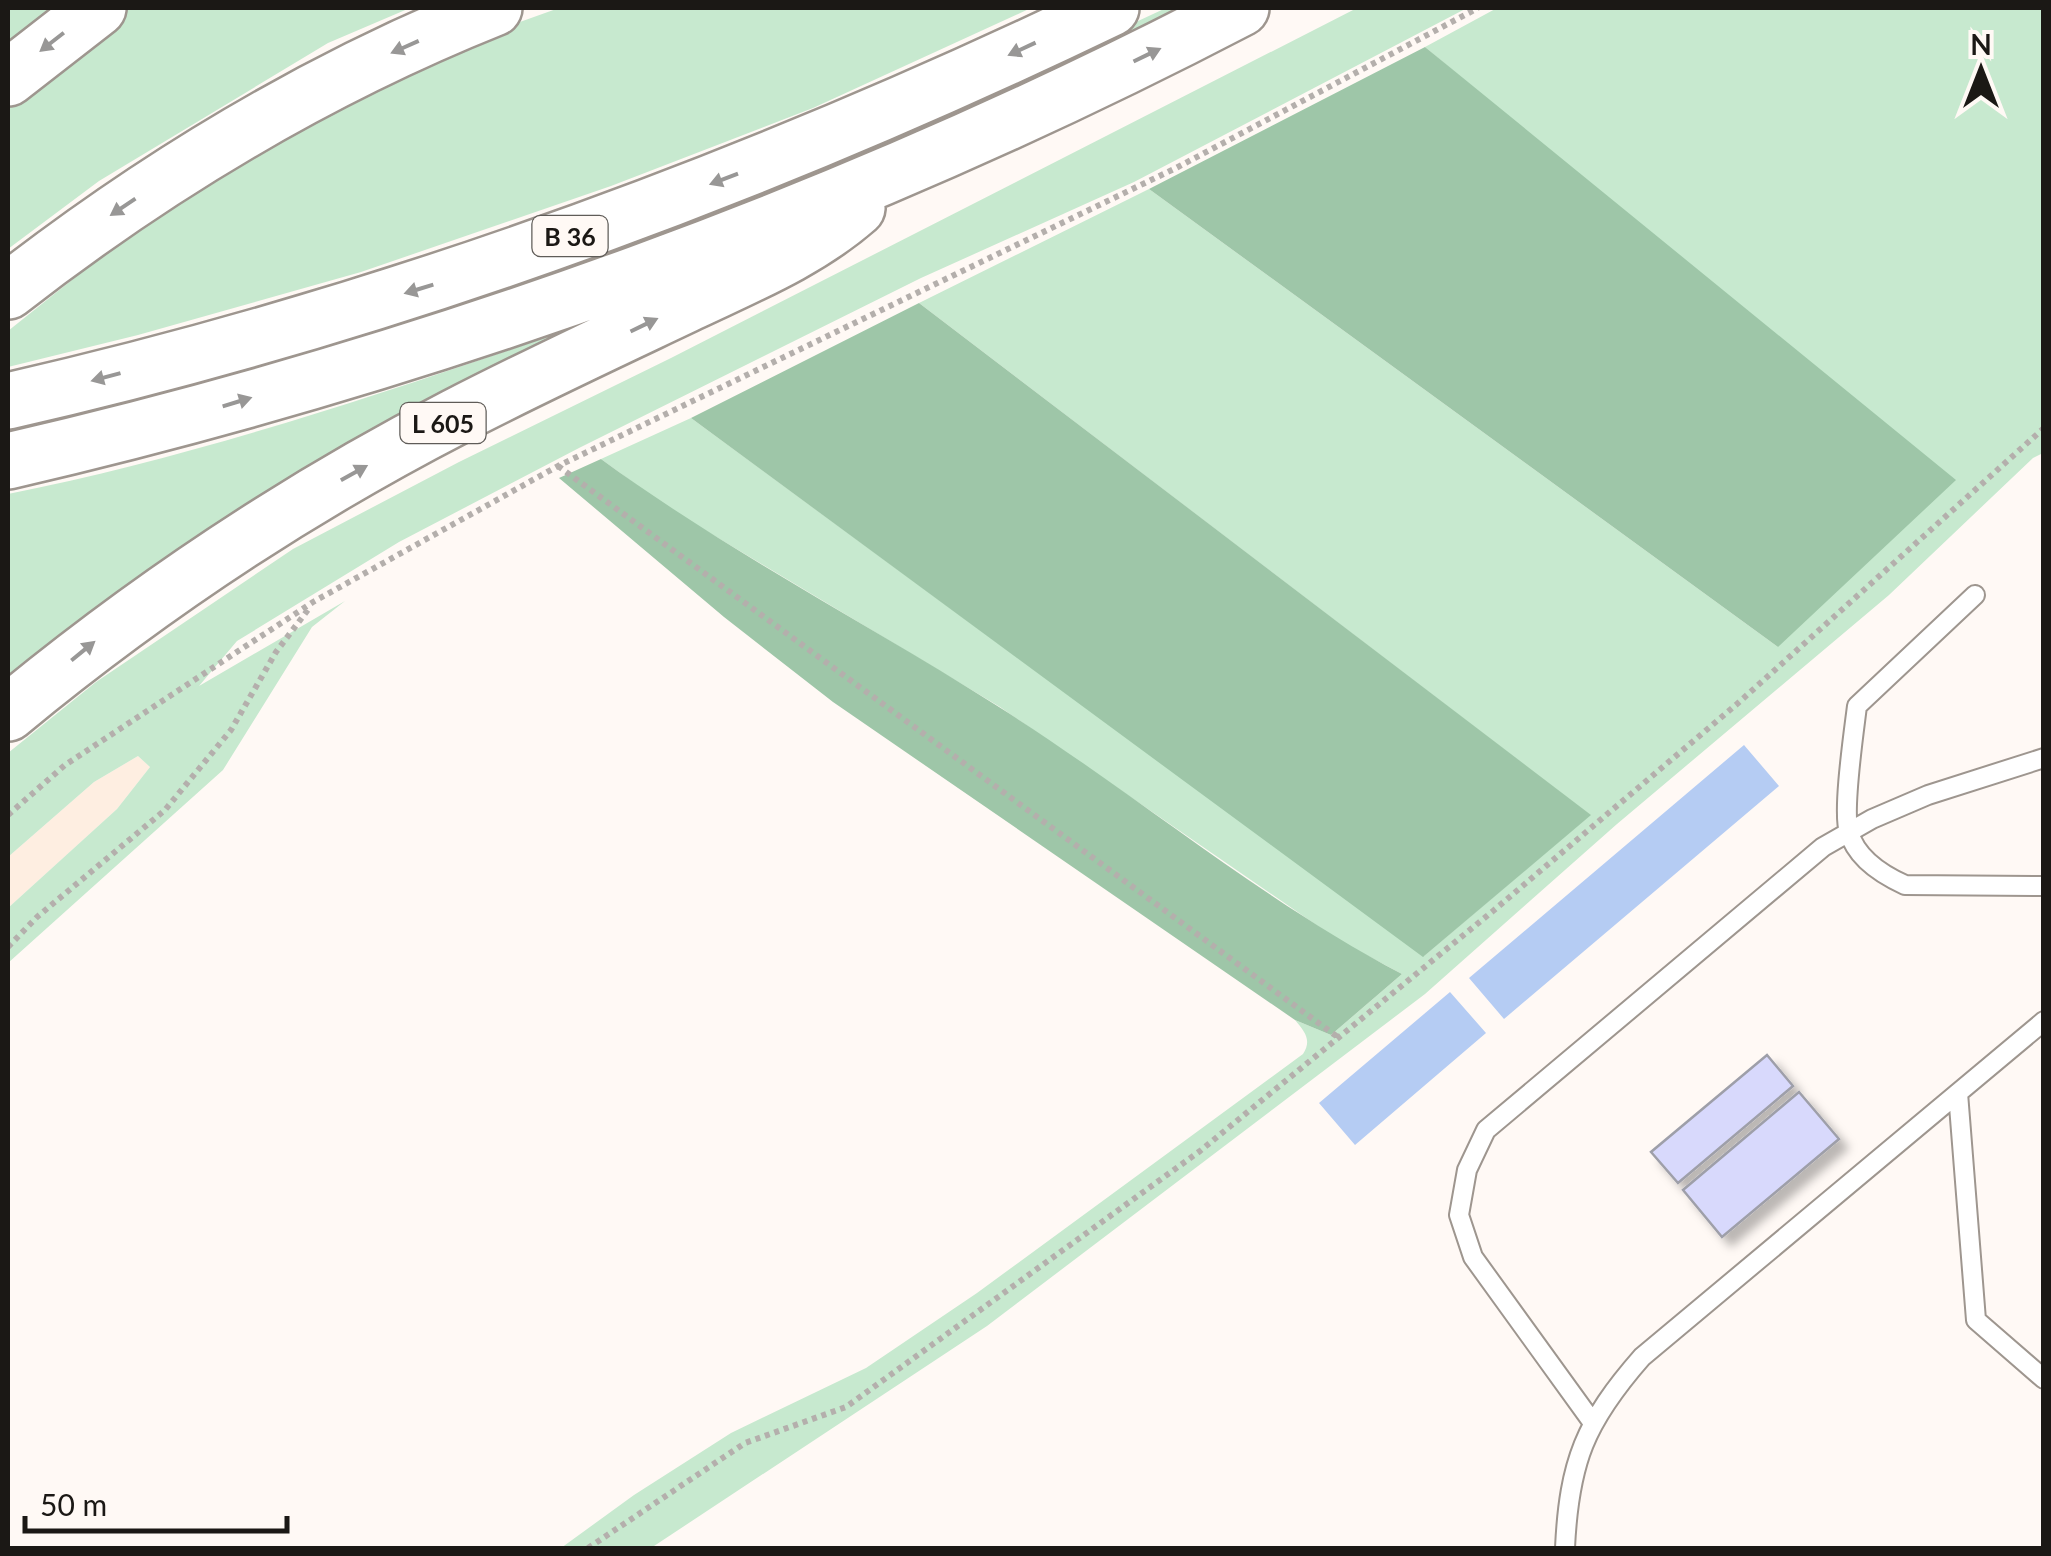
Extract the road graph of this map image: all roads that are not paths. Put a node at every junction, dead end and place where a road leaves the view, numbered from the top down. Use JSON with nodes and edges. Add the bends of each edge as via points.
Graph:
{"nodes":[{"id":1,"x":98,"y":8,"type":"edge"},
{"id":2,"x":494,"y":8,"type":"edge"},
{"id":3,"x":1110,"y":8,"type":"edge"},
{"id":4,"x":1241,"y":8,"type":"edge"},
{"id":5,"x":8,"y":78,"type":"edge"},
{"id":6,"x":900,"y":170,"type":"junction"},
{"id":7,"x":8,"y":291,"type":"edge"},
{"id":8,"x":8,"y":401,"type":"edge"},
{"id":9,"x":8,"y":461,"type":"edge"},
{"id":10,"x":1975,"y":595,"type":"dead end"},
{"id":11,"x":8,"y":713,"type":"edge"},
{"id":12,"x":2044,"y":758,"type":"edge"},
{"id":13,"x":1848,"y":832,"type":"junction"},
{"id":14,"x":2044,"y":886,"type":"edge"},
{"id":15,"x":2044,"y":1021,"type":"edge"},
{"id":16,"x":1958,"y":1093,"type":"junction"},
{"id":17,"x":2044,"y":1379,"type":"edge"},
{"id":18,"x":1593,"y":1423,"type":"junction"},
{"id":19,"x":1565,"y":1548,"type":"edge"}],
"edges":[{"from":1,"to":5,"type":"highway","one_way":true},
{"from":2,"to":7,"type":"highway","one_way":true,"via":[[352,71],[248,128],[69,243]]},
{"from":3,"to":8,"type":"highway","number":"B 36","one_way":true,"via":[[737,174],[552,243],[420,289]]},
{"from":6,"to":4,"type":"highway","number":"B 36","one_way":true},
{"from":9,"to":6,"type":"highway","number":"B 36","one_way":true,"via":[[417,349],[594,290]]},
{"from":11,"to":6,"type":"highway","number":"L 605","one_way":true,"via":[[196,570],[341,480],[454,417],[794,254]]},
{"from":10,"to":13,"type":"lane","via":[[1857,706]]},
{"from":12,"to":13,"type":"lane","via":[[1928,795]]},
{"from":13,"to":14,"type":"lane","via":[[1884,876],[1905,885]]},
{"from":13,"to":18,"type":"lane","via":[[1802,862],[1486,1130],[1467,1170],[1459,1215],[1473,1258]]},
{"from":15,"to":16,"type":"lane"},
{"from":16,"to":17,"type":"lane","via":[[1976,1320]]},
{"from":16,"to":18,"type":"lane","via":[[1642,1357]]},
{"from":18,"to":19,"type":"lane","via":[[1568,1496]]}]}
